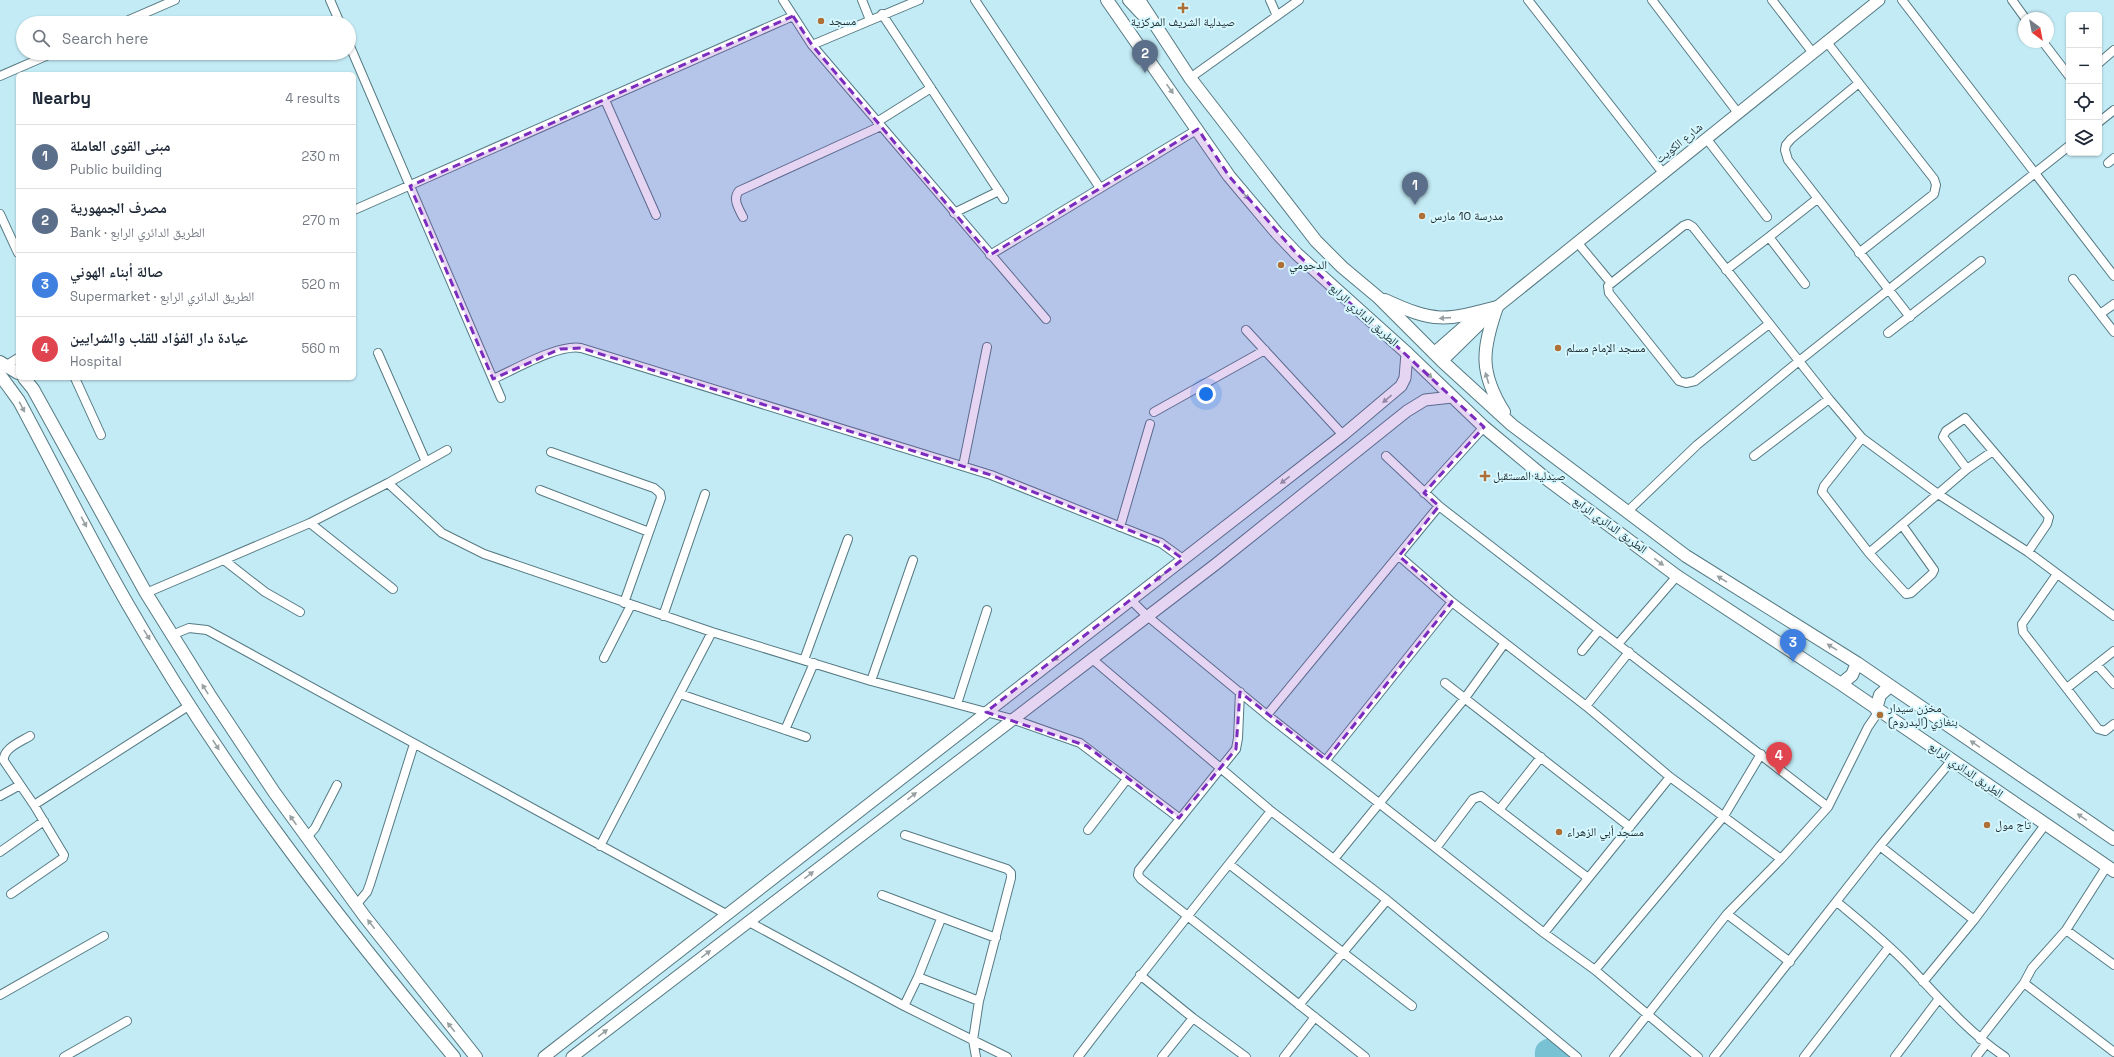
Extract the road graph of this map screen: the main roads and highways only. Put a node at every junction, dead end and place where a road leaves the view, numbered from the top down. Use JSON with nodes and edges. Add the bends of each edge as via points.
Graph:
{"nodes":[{"id":1,"x":1108,"y":0,"type":"edge"},
{"id":2,"x":1129,"y":0,"type":"edge"},
{"id":3,"x":1139,"y":0,"type":"edge"},
{"id":4,"x":1879,"y":0,"type":"edge"},
{"id":5,"x":1152,"y":20,"type":"junction"},
{"id":6,"x":1379,"y":298,"type":"junction"},
{"id":7,"x":1496,"y":307,"type":"junction"},
{"id":8,"x":1407,"y":353,"type":"junction"},
{"id":9,"x":1438,"y":357,"type":"junction"},
{"id":10,"x":2,"y":365,"type":"edge"},
{"id":11,"x":16,"y":371,"type":"edge"},
{"id":12,"x":0,"y":375,"type":"edge"},
{"id":13,"x":26,"y":380,"type":"edge"},
{"id":14,"x":1452,"y":397,"type":"junction"},
{"id":15,"x":1512,"y":425,"type":"junction"},
{"id":16,"x":1857,"y":663,"type":"junction"},
{"id":17,"x":1841,"y":684,"type":"junction"},
{"id":18,"x":1890,"y":686,"type":"junction"},
{"id":19,"x":1878,"y":710,"type":"junction"},
{"id":20,"x":2114,"y":839,"type":"edge"},
{"id":21,"x":2111,"y":868,"type":"edge"},
{"id":22,"x":454,"y":1057,"type":"edge"},
{"id":23,"x":476,"y":1057,"type":"edge"},
{"id":24,"x":544,"y":1057,"type":"edge"},
{"id":25,"x":572,"y":1057,"type":"edge"}],
"edges":[{"from":1,"to":8,"type":"main road","name":"الطريق الدائري الرابع","one_way":true,"via":[[1230,176],[1282,238]]},
{"from":2,"to":5,"type":"main road","via":[[1139,12]]},
{"from":3,"to":5,"type":"main road","name":"الطريق الدائري الرابع"},
{"from":4,"to":7,"type":"main road","name":"شارع الكويت"},
{"from":5,"to":6,"type":"main road","name":"الطريق الدائري الرابع","via":[[1190,78],[1316,241]]},
{"from":7,"to":6,"type":"main road","one_way":true,"via":[[1438,319],[1420,315]]},
{"from":6,"to":9,"type":"main road","name":"الطريق الدائري الرابع"},
{"from":7,"to":9,"type":"main road","name":"شارع الكويت"},
{"from":15,"to":7,"type":"main road","one_way":true,"via":[[1492,391],[1485,371],[1484,350]]},
{"from":8,"to":14,"type":"main road","name":"الطريق الدائري الرابع","one_way":true},
{"from":8,"to":24,"type":"main road","one_way":true,"via":[[1406,374],[1401,386],[1343,435]]},
{"from":9,"to":15,"type":"main road","name":"الطريق الدائري الرابع"},
{"from":10,"to":11,"type":"main road"},
{"from":12,"to":22,"type":"main road","one_way":true,"via":[[19,400],[128,604],[190,705],[281,841]]},
{"from":23,"to":13,"type":"main road","one_way":true,"via":[[306,838],[224,717],[146,593]]},
{"from":14,"to":17,"type":"main road","name":"الطريق الدائري الرابع","one_way":true,"via":[[1544,477],[1677,576]]},
{"from":25,"to":14,"type":"main road","one_way":true,"via":[[1216,564],[1407,410],[1425,400]]},
{"from":16,"to":15,"type":"main road","name":"الطريق الدائري الرابع","one_way":true,"via":[[1686,556]]},
{"from":16,"to":17,"type":"main road","via":[[1852,675]]},
{"from":16,"to":18,"type":"main road","name":"الطريق الدائري الرابع"},
{"from":17,"to":19,"type":"main road","name":"الطريق الدائري الرابع"},
{"from":18,"to":19,"type":"main road","via":[[1880,695]]},
{"from":20,"to":18,"type":"main road","name":"الطريق الدائري الرابع","one_way":true},
{"from":19,"to":21,"type":"main road","name":"الطريق الدائري الرابع"}]}
